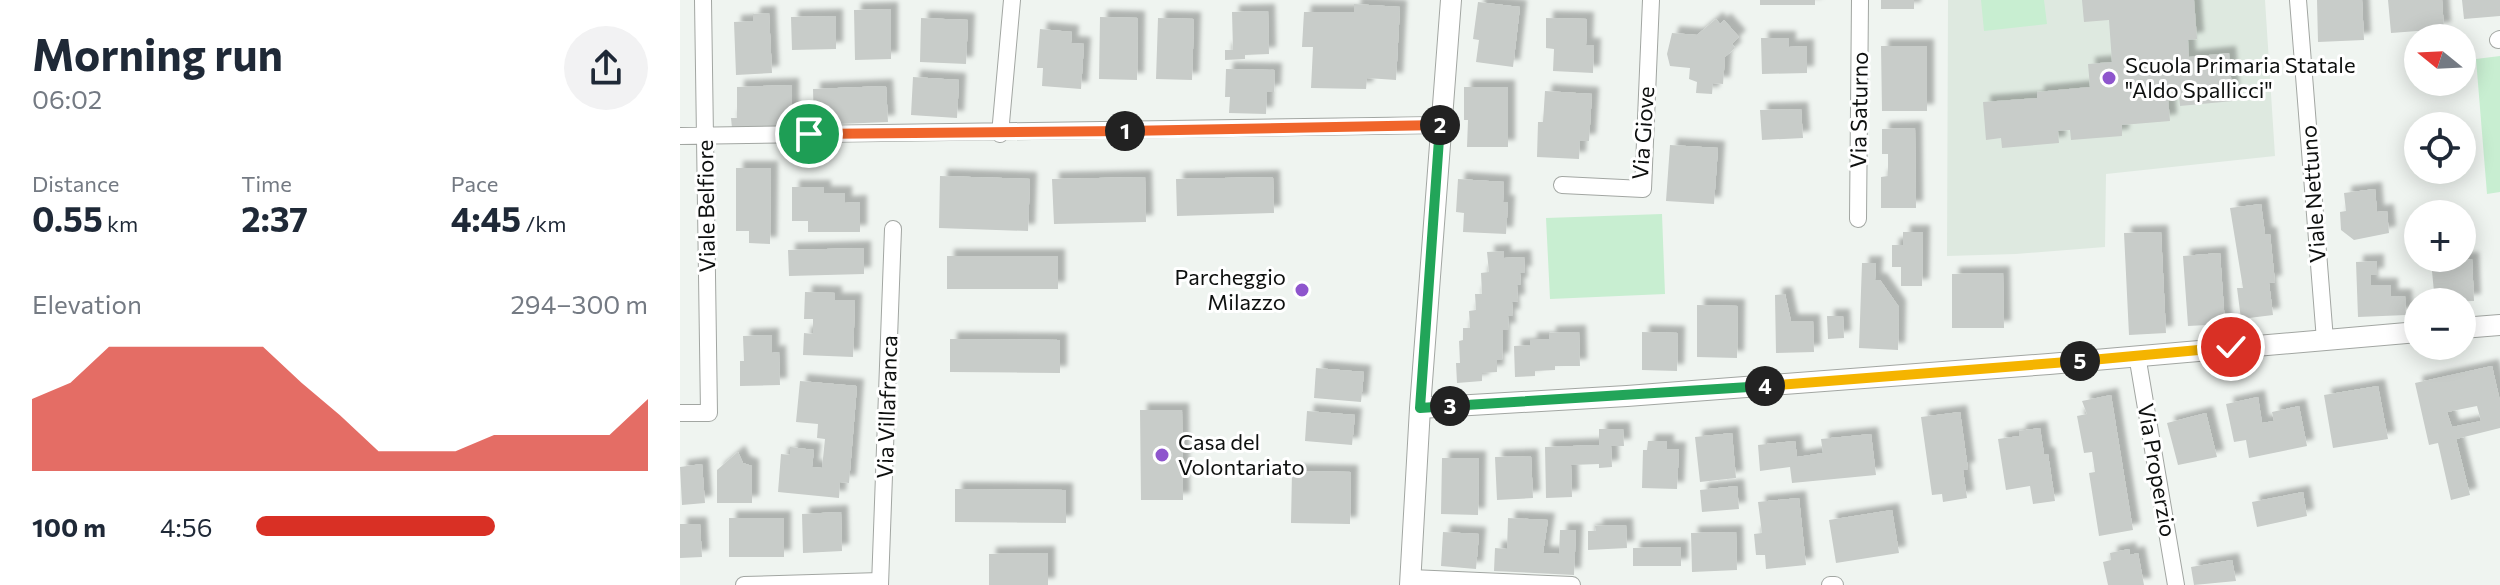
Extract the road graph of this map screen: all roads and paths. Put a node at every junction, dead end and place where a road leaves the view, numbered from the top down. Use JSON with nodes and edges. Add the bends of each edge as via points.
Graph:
{"nodes":[{"id":1,"x":703,"y":0,"type":"edge"},
{"id":2,"x":1012,"y":0,"type":"edge"},
{"id":3,"x":1451,"y":0,"type":"edge"},
{"id":4,"x":1651,"y":0,"type":"edge"},
{"id":5,"x":1860,"y":0,"type":"edge"},
{"id":6,"x":2298,"y":0,"type":"edge"},
{"id":7,"x":1442,"y":125,"type":"junction"},
{"id":8,"x":1000,"y":134,"type":"junction"},
{"id":9,"x":680,"y":136,"type":"edge"},
{"id":10,"x":705,"y":136,"type":"junction"},
{"id":11,"x":1562,"y":185,"type":"dead end"},
{"id":12,"x":1858,"y":219,"type":"dead end"},
{"id":13,"x":893,"y":229,"type":"dead end"},
{"id":14,"x":2500,"y":325,"type":"edge"},
{"id":15,"x":2476,"y":327,"type":"edge"},
{"id":16,"x":2404,"y":333,"type":"edge"},
{"id":17,"x":2325,"y":340,"type":"junction"},
{"id":18,"x":2137,"y":355,"type":"junction"},
{"id":19,"x":1420,"y":408,"type":"junction"},
{"id":20,"x":680,"y":413,"type":"edge"},
{"id":21,"x":1410,"y":581,"type":"edge"},
{"id":22,"x":880,"y":583,"type":"edge"},
{"id":23,"x":744,"y":585,"type":"edge"},
{"id":24,"x":1572,"y":585,"type":"edge"},
{"id":25,"x":2176,"y":585,"type":"edge"}],
"edges":[{"from":1,"to":10,"type":"street","name":"Viale Belfiore"},
{"from":2,"to":8,"type":"street"},
{"from":3,"to":7,"type":"street"},
{"from":4,"to":11,"type":"street","name":"Via Giove","via":[[1643,189]]},
{"from":5,"to":12,"type":"street","name":"Via Saturno"},
{"from":6,"to":17,"type":"street","name":"Viale Nettuno"},
{"from":7,"to":8,"type":"street"},
{"from":7,"to":19,"type":"street"},
{"from":8,"to":10,"type":"street"},
{"from":9,"to":10,"type":"street"},
{"from":10,"to":20,"type":"street","name":"Viale Belfiore","via":[[709,413]]},
{"from":13,"to":22,"type":"street","name":"Via Villafranca"},
{"from":14,"to":15,"type":"street"},
{"from":16,"to":17,"type":"street"},
{"from":17,"to":18,"type":"street"},
{"from":18,"to":19,"type":"street"},
{"from":18,"to":25,"type":"street","name":"Via Properzio"},
{"from":19,"to":21,"type":"street"},
{"from":21,"to":24,"type":"street"},
{"from":22,"to":23,"type":"street"}]}
